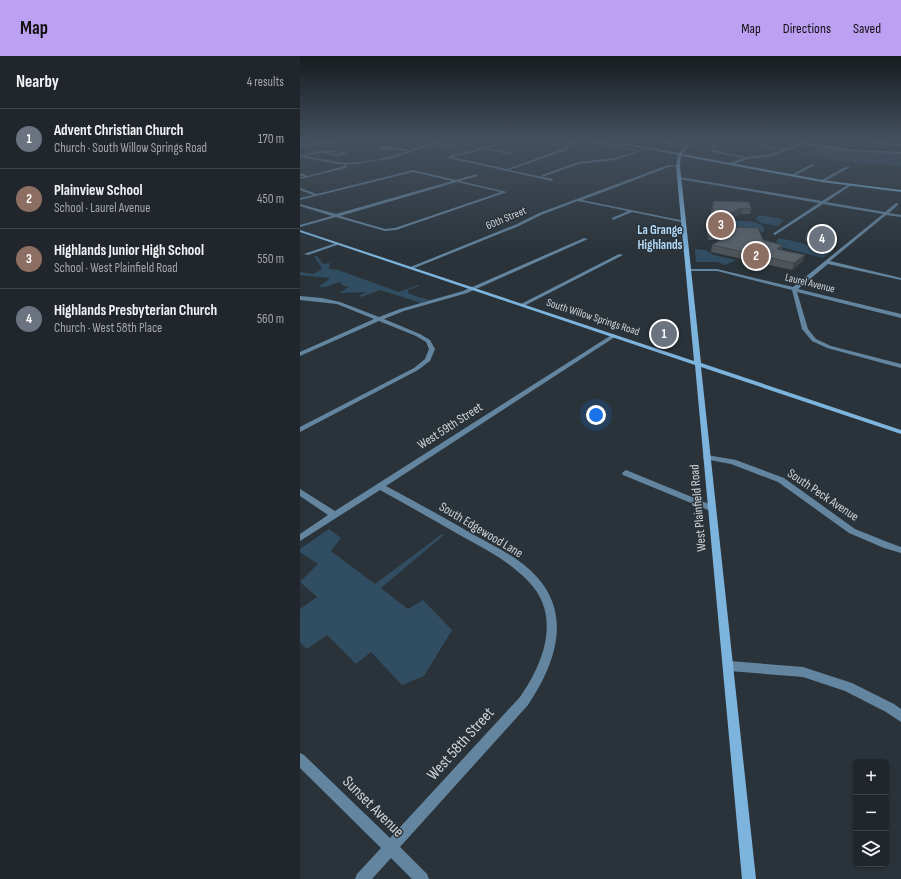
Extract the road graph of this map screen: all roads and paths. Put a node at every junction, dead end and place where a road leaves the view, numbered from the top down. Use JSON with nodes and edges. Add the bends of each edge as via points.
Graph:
{"nodes":[{"id":1,"x":384,"y":178,"type":"edge"},
{"id":2,"x":446,"y":178,"type":"edge"},
{"id":3,"x":466,"y":178,"type":"edge"},
{"id":4,"x":548,"y":178,"type":"edge"},
{"id":5,"x":635,"y":178,"type":"edge"},
{"id":6,"x":680,"y":178,"type":"edge"},
{"id":7,"x":682,"y":178,"type":"edge"},
{"id":8,"x":807,"y":178,"type":"edge"},
{"id":9,"x":827,"y":178,"type":"edge"},
{"id":10,"x":552,"y":180,"type":"dead end"},
{"id":11,"x":458,"y":181,"type":"junction"},
{"id":12,"x":822,"y":181,"type":"junction"},
{"id":13,"x":849,"y":185,"type":"junction"},
{"id":14,"x":300,"y":189,"type":"edge"},
{"id":15,"x":901,"y":192,"type":"edge"},
{"id":16,"x":318,"y":195,"type":"junction"},
{"id":17,"x":300,"y":199,"type":"edge"},
{"id":18,"x":578,"y":200,"type":"junction"},
{"id":19,"x":824,"y":203,"type":"junction"},
{"id":20,"x":898,"y":204,"type":"dead end"},
{"id":21,"x":300,"y":205,"type":"edge"},
{"id":22,"x":632,"y":211,"type":"junction"},
{"id":23,"x":886,"y":214,"type":"junction"},
{"id":24,"x":335,"y":216,"type":"junction"},
{"id":25,"x":901,"y":216,"type":"edge"},
{"id":26,"x":612,"y":220,"type":"dead end"},
{"id":27,"x":685,"y":222,"type":"junction"},
{"id":28,"x":300,"y":226,"type":"edge"},
{"id":29,"x":300,"y":231,"type":"edge"},
{"id":30,"x":775,"y":234,"type":"dead end"},
{"id":31,"x":586,"y":239,"type":"dead end"},
{"id":32,"x":338,"y":244,"type":"junction"},
{"id":33,"x":306,"y":254,"type":"dead end"},
{"id":34,"x":621,"y":255,"type":"dead end"},
{"id":35,"x":827,"y":262,"type":"junction"},
{"id":36,"x":410,"y":268,"type":"junction"},
{"id":37,"x":690,"y":270,"type":"junction"},
{"id":38,"x":901,"y":279,"type":"edge"},
{"id":39,"x":472,"y":289,"type":"junction"},
{"id":40,"x":794,"y":290,"type":"junction"},
{"id":41,"x":300,"y":298,"type":"edge"},
{"id":42,"x":522,"y":305,"type":"junction"},
{"id":43,"x":901,"y":316,"type":"edge"},
{"id":44,"x":377,"y":320,"type":"junction"},
{"id":45,"x":613,"y":336,"type":"junction"},
{"id":46,"x":300,"y":354,"type":"edge"},
{"id":47,"x":699,"y":364,"type":"junction"},
{"id":48,"x":901,"y":366,"type":"edge"},
{"id":49,"x":300,"y":430,"type":"edge"},
{"id":50,"x":901,"y":432,"type":"edge"},
{"id":51,"x":707,"y":457,"type":"junction"},
{"id":52,"x":626,"y":473,"type":"dead end"},
{"id":53,"x":379,"y":486,"type":"junction"},
{"id":54,"x":300,"y":492,"type":"edge"},
{"id":55,"x":712,"y":508,"type":"junction"},
{"id":56,"x":334,"y":515,"type":"junction"},
{"id":57,"x":300,"y":538,"type":"edge"},
{"id":58,"x":901,"y":550,"type":"edge"},
{"id":59,"x":551,"y":615,"type":"joint"},
{"id":60,"x":729,"y":666,"type":"junction"},
{"id":61,"x":901,"y":716,"type":"edge"},
{"id":62,"x":300,"y":759,"type":"edge"},
{"id":63,"x":390,"y":848,"type":"junction"},
{"id":64,"x":362,"y":879,"type":"edge"},
{"id":65,"x":422,"y":879,"type":"edge"},
{"id":66,"x":749,"y":879,"type":"edge"}],
"edges":[{"from":1,"to":16,"type":"street"},
{"from":2,"to":11,"type":"street"},
{"from":3,"to":11,"type":"street"},
{"from":4,"to":10,"type":"street"},
{"from":5,"to":18,"type":"street","name":"60th Street"},
{"from":6,"to":27,"type":"main road","name":"West Plainfield Road"},
{"from":7,"to":19,"type":"street"},
{"from":8,"to":12,"type":"main road"},
{"from":9,"to":12,"type":"street"},
{"from":11,"to":24,"type":"street"},
{"from":11,"to":24,"type":"street","via":[[505,192],[396,229],[385,230]]},
{"from":12,"to":13,"type":"main road"},
{"from":13,"to":15,"type":"main road"},
{"from":13,"to":19,"type":"street"},
{"from":14,"to":16,"type":"street"},
{"from":16,"to":17,"type":"street"},
{"from":18,"to":22,"type":"street"},
{"from":18,"to":36,"type":"street","name":"60th Street"},
{"from":19,"to":23,"type":"street"},
{"from":19,"to":30,"type":"street"},
{"from":20,"to":23,"type":"street"},
{"from":21,"to":24,"type":"street"},
{"from":22,"to":26,"type":"street"},
{"from":22,"to":27,"type":"street"},
{"from":23,"to":25,"type":"street"},
{"from":23,"to":35,"type":"street"},
{"from":24,"to":28,"type":"street"},
{"from":27,"to":37,"type":"main road","name":"West Plainfield Road"},
{"from":29,"to":32,"type":"main road","name":"South Willow Springs Road"},
{"from":31,"to":39,"type":"street"},
{"from":32,"to":33,"type":"street"},
{"from":32,"to":36,"type":"main road","name":"South Willow Springs Road"},
{"from":34,"to":42,"type":"street"},
{"from":35,"to":38,"type":"street"},
{"from":35,"to":40,"type":"street"},
{"from":36,"to":39,"type":"main road","name":"South Willow Springs Road"},
{"from":37,"to":40,"type":"street","name":"Laurel Avenue","via":[[717,270]]},
{"from":37,"to":47,"type":"main road","name":"West Plainfield Road"},
{"from":39,"to":42,"type":"main road","name":"South Willow Springs Road"},
{"from":39,"to":44,"type":"street"},
{"from":40,"to":43,"type":"street","name":"Laurel Avenue"},
{"from":40,"to":48,"type":"street","via":[[805,329],[814,340],[829,347]]},
{"from":41,"to":44,"type":"street","via":[[338,303]]},
{"from":42,"to":45,"type":"main road","name":"South Willow Springs Road"},
{"from":44,"to":46,"type":"street"},
{"from":44,"to":49,"type":"street","via":[[412,332],[428,341],[432,349],[428,360],[416,369]]},
{"from":45,"to":47,"type":"main road","name":"South Willow Springs Road"},
{"from":45,"to":53,"type":"street","name":"West 59th Street"},
{"from":47,"to":50,"type":"main road","name":"South Willow Springs Road"},
{"from":47,"to":51,"type":"main road","name":"West Plainfield Road"},
{"from":51,"to":55,"type":"main road","name":"West Plainfield Road"},
{"from":51,"to":58,"type":"street","name":"South Peck Avenue","via":[[733,462],[781,480],[852,531]]},
{"from":52,"to":55,"type":"street"},
{"from":53,"to":56,"type":"street","name":"West 59th Street"},
{"from":53,"to":59,"type":"street","name":"South Edgewood Lane","via":[[485,545],[526,573],[540,588]]},
{"from":54,"to":56,"type":"street"},
{"from":55,"to":60,"type":"main road","name":"West Plainfield Road"},
{"from":56,"to":57,"type":"street","name":"West 59th Street"},
{"from":59,"to":63,"type":"street","name":"West 58th Street","via":[[552,634],[548,654],[534,686]]},
{"from":60,"to":61,"type":"street","via":[[803,672],[848,687]]},
{"from":60,"to":66,"type":"main road","name":"West Plainfield Road"},
{"from":62,"to":63,"type":"street","name":"Sunset Avenue"},
{"from":63,"to":64,"type":"street","name":"West 58th Street"},
{"from":63,"to":65,"type":"street","name":"Sunset Avenue"}]}
